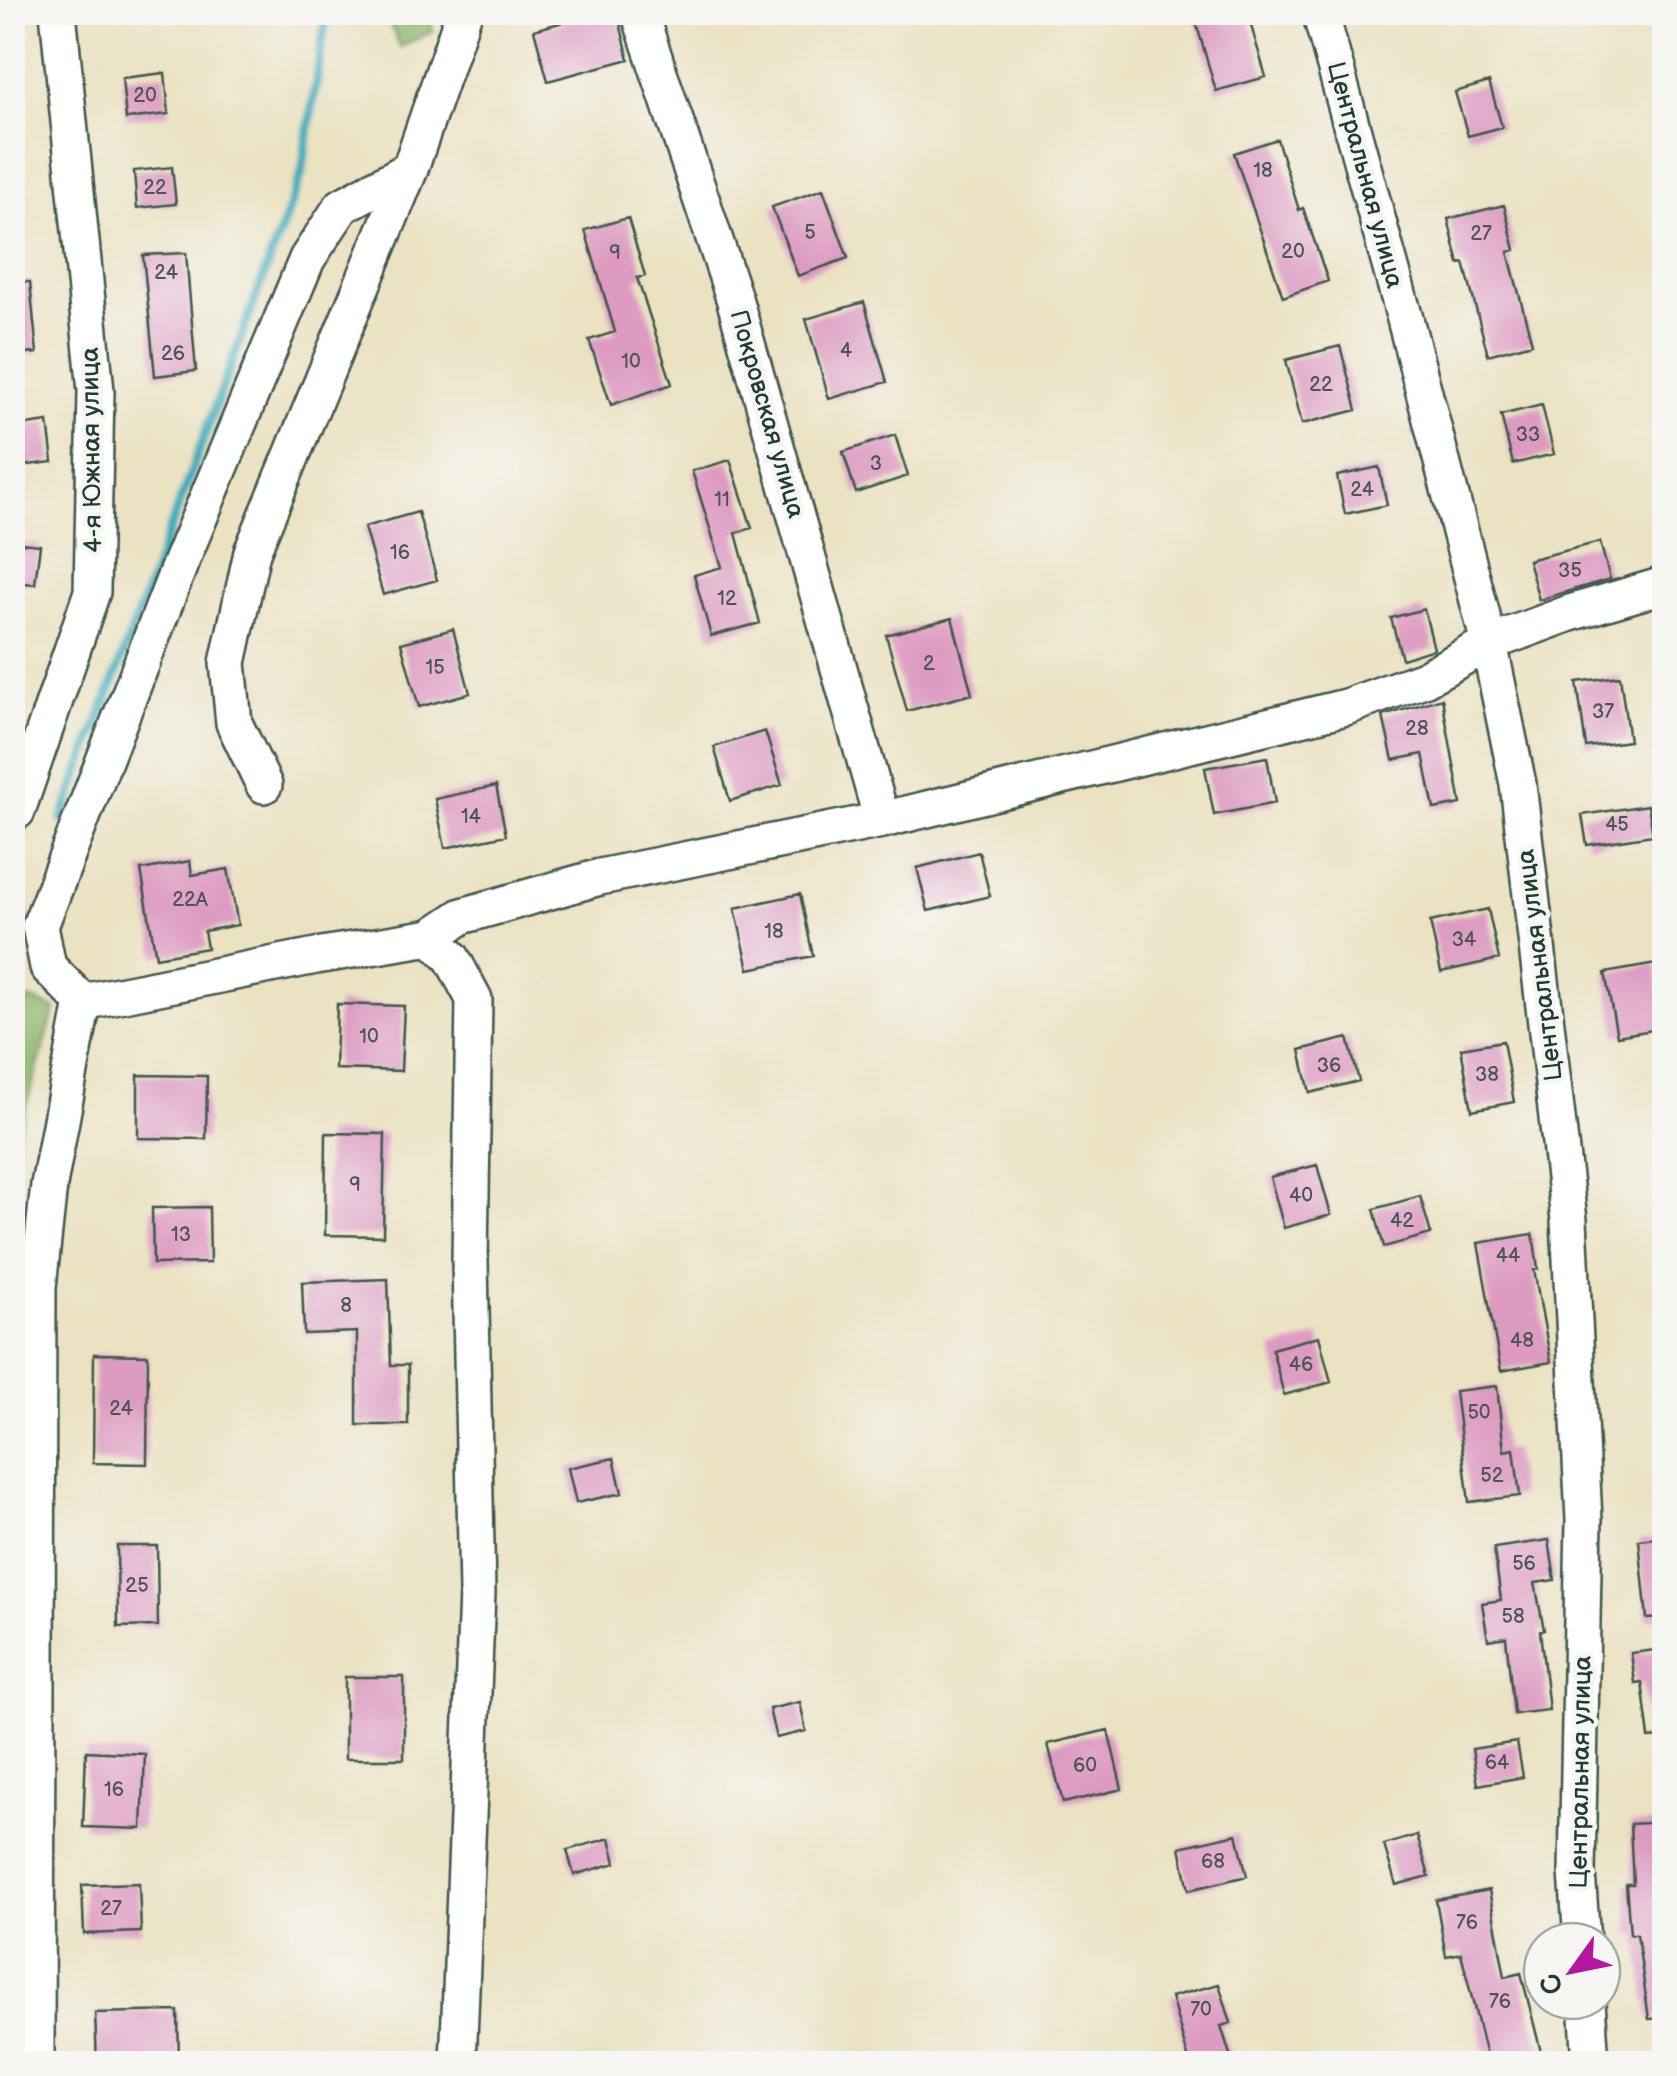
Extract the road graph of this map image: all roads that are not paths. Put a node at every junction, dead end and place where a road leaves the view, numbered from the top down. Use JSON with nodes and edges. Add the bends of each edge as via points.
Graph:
{"nodes":[{"id":1,"x":58,"y":12,"type":"edge"},
{"id":2,"x":464,"y":12,"type":"edge"},
{"id":3,"x":638,"y":12,"type":"edge"},
{"id":4,"x":1320,"y":12,"type":"edge"},
{"id":5,"x":410,"y":169,"type":"junction"},
{"id":6,"x":1664,"y":585,"type":"edge"},
{"id":7,"x":1490,"y":643,"type":"junction"},
{"id":8,"x":264,"y":785,"type":"dead end"},
{"id":9,"x":12,"y":811,"type":"edge"},
{"id":10,"x":882,"y":820,"type":"junction"},
{"id":11,"x":431,"y":937,"type":"junction"},
{"id":12,"x":83,"y":1002,"type":"junction"},
{"id":13,"x":1581,"y":1921,"type":"edge"},
{"id":14,"x":1589,"y":2021,"type":"edge"},
{"id":15,"x":36,"y":2064,"type":"edge"},
{"id":16,"x":458,"y":2064,"type":"edge"},
{"id":17,"x":1592,"y":2064,"type":"edge"}],
"edges":[{"from":1,"to":9,"type":"street","name":"4-я Южная улица","via":[[96,390],[92,592]]},
{"from":2,"to":5,"type":"street"},
{"from":3,"to":10,"type":"street","name":"Покровская улица","via":[[734,298]]},
{"from":4,"to":7,"type":"street","name":"Центральная улица"},
{"from":5,"to":8,"type":"street","via":[[252,552],[228,663],[234,723]]},
{"from":5,"to":12,"type":"street","via":[[342,206],[307,259],[180,564],[40,926],[48,967]]},
{"from":6,"to":7,"type":"street"},
{"from":7,"to":10,"type":"street","via":[[1424,679],[1346,707]]},
{"from":7,"to":13,"type":"street","name":"Центральная улица","via":[[1518,784],[1570,1220],[1584,1520]]},
{"from":10,"to":11,"type":"street","via":[[600,877],[462,916]]},
{"from":11,"to":12,"type":"street"},
{"from":11,"to":16,"type":"street","via":[[452,958],[474,999],[476,1593]]},
{"from":12,"to":15,"type":"street","via":[[49,1184],[38,1287]]},
{"from":14,"to":17,"type":"street"}]}
